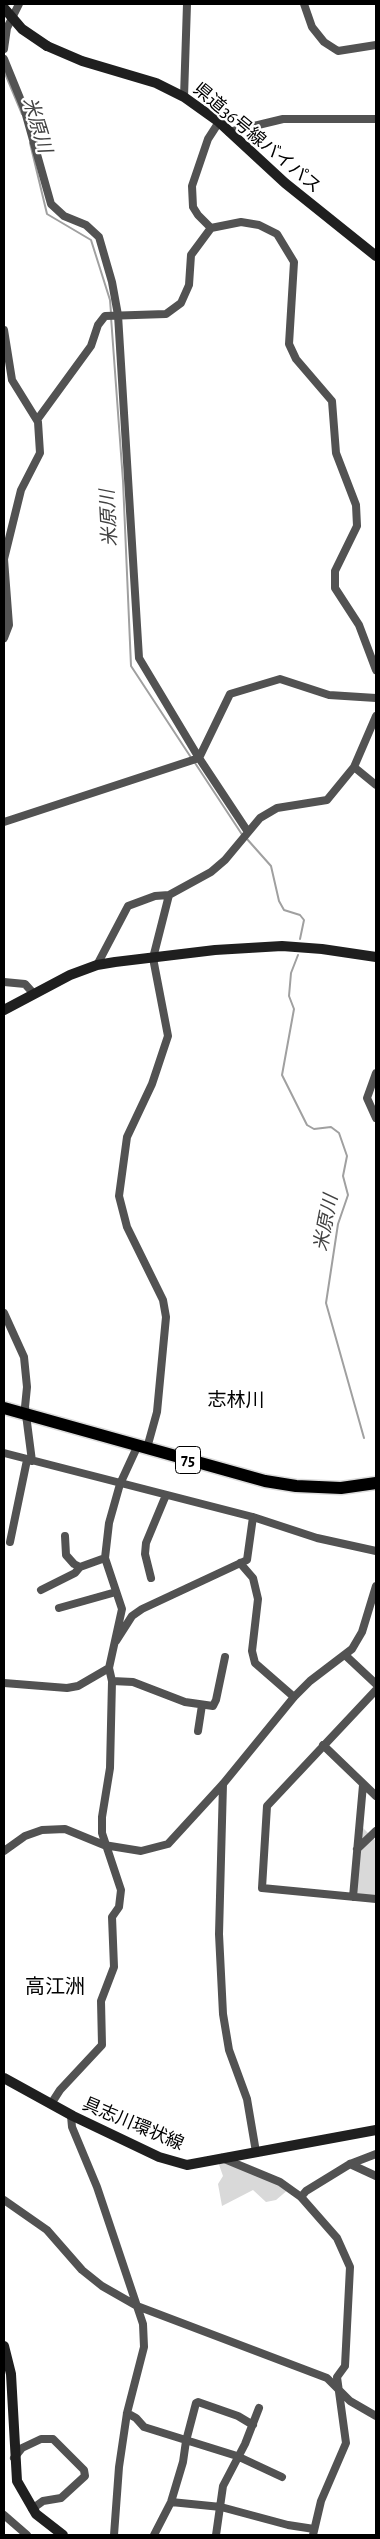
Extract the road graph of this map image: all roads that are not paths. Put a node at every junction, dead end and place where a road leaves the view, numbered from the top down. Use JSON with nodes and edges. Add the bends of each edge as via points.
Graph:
{"nodes":[{"id":1,"x":19,"y":4,"type":"edge"},
{"id":2,"x":188,"y":4,"type":"edge"},
{"id":3,"x":304,"y":4,"type":"edge"},
{"id":4,"x":4,"y":8,"type":"edge"},
{"id":5,"x":376,"y":45,"type":"edge"},
{"id":6,"x":4,"y":49,"type":"edge"},
{"id":7,"x":4,"y":59,"type":"edge"},
{"id":8,"x":184,"y":97,"type":"junction"},
{"id":9,"x":376,"y":118,"type":"edge"},
{"id":10,"x":219,"y":122,"type":"junction"},
{"id":11,"x":229,"y":132,"type":"junction"},
{"id":12,"x":211,"y":228,"type":"junction"},
{"id":13,"x":376,"y":256,"type":"edge"},
{"id":14,"x":117,"y":315,"type":"junction"},
{"id":15,"x":4,"y":330,"type":"edge"},
{"id":16,"x":37,"y":420,"type":"junction"},
{"id":17,"x":7,"y":534,"type":"edge"},
{"id":18,"x":4,"y":638,"type":"edge"},
{"id":19,"x":376,"y":670,"type":"edge"},
{"id":20,"x":376,"y":698,"type":"edge"},
{"id":21,"x":376,"y":716,"type":"edge"},
{"id":22,"x":196,"y":759,"type":"junction"},
{"id":23,"x":354,"y":767,"type":"junction"},
{"id":24,"x":376,"y":786,"type":"edge"},
{"id":25,"x":4,"y":822,"type":"edge"},
{"id":26,"x":246,"y":835,"type":"junction"},
{"id":27,"x":170,"y":895,"type":"junction"},
{"id":28,"x":376,"y":957,"type":"edge"},
{"id":29,"x":153,"y":958,"type":"junction"},
{"id":30,"x":97,"y":966,"type":"junction"},
{"id":31,"x":4,"y":982,"type":"edge"},
{"id":32,"x":34,"y":994,"type":"junction"},
{"id":33,"x":4,"y":1010,"type":"edge"},
{"id":34,"x":376,"y":1073,"type":"edge"},
{"id":35,"x":376,"y":1118,"type":"edge"},
{"id":36,"x":4,"y":1313,"type":"edge"},
{"id":37,"x":4,"y":1408,"type":"edge"},
{"id":38,"x":25,"y":1414,"type":"junction"},
{"id":39,"x":143,"y":1447,"type":"junction"},
{"id":40,"x":4,"y":1454,"type":"edge"},
{"id":41,"x":30,"y":1461,"type":"junction"},
{"id":42,"x":376,"y":1483,"type":"edge"},
{"id":43,"x":120,"y":1484,"type":"junction"},
{"id":44,"x":166,"y":1495,"type":"junction"},
{"id":45,"x":253,"y":1517,"type":"junction"},
{"id":46,"x":65,"y":1536,"type":"dead end"},
{"id":47,"x":10,"y":1542,"type":"dead end"},
{"id":48,"x":376,"y":1551,"type":"edge"},
{"id":49,"x":105,"y":1558,"type":"junction"},
{"id":50,"x":240,"y":1562,"type":"junction"},
{"id":51,"x":80,"y":1566,"type":"junction"},
{"id":52,"x":151,"y":1578,"type":"dead end"},
{"id":53,"x":376,"y":1586,"type":"edge"},
{"id":54,"x":41,"y":1590,"type":"dead end"},
{"id":55,"x":116,"y":1592,"type":"junction"},
{"id":56,"x":59,"y":1608,"type":"dead end"},
{"id":57,"x":114,"y":1642,"type":"junction"},
{"id":58,"x":345,"y":1655,"type":"junction"},
{"id":59,"x":225,"y":1657,"type":"dead end"},
{"id":60,"x":109,"y":1668,"type":"junction"},
{"id":61,"x":112,"y":1681,"type":"junction"},
{"id":62,"x":4,"y":1683,"type":"edge"},
{"id":63,"x":376,"y":1684,"type":"edge"},
{"id":64,"x":376,"y":1690,"type":"edge"},
{"id":65,"x":294,"y":1697,"type":"junction"},
{"id":66,"x":202,"y":1705,"type":"junction"},
{"id":67,"x":198,"y":1731,"type":"dead end"},
{"id":68,"x":323,"y":1745,"type":"junction"},
{"id":69,"x":223,"y":1784,"type":"junction"},
{"id":70,"x":363,"y":1784,"type":"junction"},
{"id":71,"x":376,"y":1796,"type":"edge"},
{"id":72,"x":376,"y":1831,"type":"edge"},
{"id":73,"x":104,"y":1845,"type":"junction"},
{"id":74,"x":357,"y":1849,"type":"junction"},
{"id":75,"x":4,"y":1851,"type":"edge"},
{"id":76,"x":353,"y":1897,"type":"junction"},
{"id":77,"x":376,"y":1899,"type":"edge"},
{"id":78,"x":4,"y":2078,"type":"edge"},
{"id":79,"x":51,"y":2104,"type":"junction"},
{"id":80,"x":71,"y":2116,"type":"junction"},
{"id":81,"x":376,"y":2130,"type":"edge"},
{"id":82,"x":256,"y":2152,"type":"junction"},
{"id":83,"x":376,"y":2154,"type":"edge"},
{"id":84,"x":222,"y":2158,"type":"junction"},
{"id":85,"x":350,"y":2164,"type":"junction"},
{"id":86,"x":376,"y":2176,"type":"edge"},
{"id":87,"x":300,"y":2197,"type":"junction"},
{"id":88,"x":4,"y":2200,"type":"edge"},
{"id":89,"x":137,"y":2306,"type":"junction"},
{"id":90,"x":4,"y":2346,"type":"edge"},
{"id":91,"x":341,"y":2392,"type":"junction"},
{"id":92,"x":259,"y":2408,"type":"dead end"},
{"id":93,"x":126,"y":2413,"type":"junction"},
{"id":94,"x":376,"y":2416,"type":"edge"},
{"id":95,"x":253,"y":2425,"type":"junction"},
{"id":96,"x":186,"y":2441,"type":"junction"},
{"id":97,"x":238,"y":2456,"type":"junction"},
{"id":98,"x":14,"y":2458,"type":"junction"},
{"id":99,"x":282,"y":2477,"type":"dead end"},
{"id":100,"x":171,"y":2502,"type":"junction"},
{"id":101,"x":221,"y":2506,"type":"junction"},
{"id":102,"x":32,"y":2509,"type":"junction"},
{"id":103,"x":4,"y":2515,"type":"edge"},
{"id":104,"x":314,"y":2532,"type":"edge"},
{"id":105,"x":27,"y":2535,"type":"edge"},
{"id":106,"x":63,"y":2535,"type":"edge"},
{"id":107,"x":114,"y":2535,"type":"edge"},
{"id":108,"x":154,"y":2535,"type":"edge"},
{"id":109,"x":216,"y":2535,"type":"edge"}],
"edges":[{"from":1,"to":6,"type":"street","via":[[7,28]]},
{"from":2,"to":8,"type":"street"},
{"from":3,"to":5,"type":"street","via":[[312,27],[338,52]]},
{"from":4,"to":8,"type":"main road","name":"県道36号線バイパス","bridge":true,"via":[[30,35],[47,46],[82,61],[156,83]]},
{"from":7,"to":14,"type":"street","via":[[24,108],[51,204],[64,216],[86,224],[99,237]]},
{"from":8,"to":10,"type":"main road","name":"県道36号線バイパス"},
{"from":9,"to":11,"type":"street","via":[[282,120]]},
{"from":10,"to":11,"type":"main road","name":"県道36号線バイパス"},
{"from":10,"to":12,"type":"street","via":[[208,139],[192,186],[193,207]]},
{"from":11,"to":13,"type":"main road","name":"県道36号線バイパス","via":[[285,183]]},
{"from":12,"to":14,"type":"street","via":[[191,255],[190,285],[181,303],[166,314]]},
{"from":12,"to":19,"type":"street","via":[[241,222],[259,225],[277,234],[294,262],[289,344],[296,359],[332,401],[336,453],[356,505],[357,526],[335,571],[335,588],[359,625]]},
{"from":14,"to":16,"type":"street","via":[[107,316],[98,325],[91,346]]},
{"from":14,"to":22,"type":"street","via":[[139,658]]},
{"from":15,"to":16,"type":"street","via":[[12,380]]},
{"from":16,"to":17,"type":"street","via":[[40,453],[21,490]]},
{"from":17,"to":18,"type":"street","via":[[4,559],[9,625]]},
{"from":20,"to":22,"type":"street","via":[[329,695],[280,679],[230,694]]},
{"from":21,"to":23,"type":"street"},
{"from":22,"to":25,"type":"street"},
{"from":22,"to":26,"type":"street"},
{"from":23,"to":24,"type":"street"},
{"from":23,"to":26,"type":"street","via":[[327,800],[277,808],[260,818]]},
{"from":26,"to":27,"type":"street","via":[[211,872]]},
{"from":27,"to":29,"type":"street"},
{"from":27,"to":30,"type":"street","via":[[154,896],[128,906]]},
{"from":28,"to":29,"type":"main road","via":[[282,946]]},
{"from":29,"to":30,"type":"main road"},
{"from":29,"to":39,"type":"street","via":[[168,1036],[152,1084],[127,1136],[119,1196],[127,1227],[163,1300],[166,1317],[157,1412]]},
{"from":30,"to":32,"type":"main road","via":[[70,975]]},
{"from":31,"to":32,"type":"street","via":[[24,984]]},
{"from":32,"to":33,"type":"main road"},
{"from":34,"to":35,"type":"street","via":[[367,1098]]},
{"from":36,"to":38,"type":"street","via":[[24,1357]]},
{"from":37,"to":38,"type":"main road","number":"75"},
{"from":38,"to":39,"type":"main road","number":"75"},
{"from":38,"to":41,"type":"street"},
{"from":39,"to":42,"type":"main road","number":"75","via":[[265,1481],[296,1486],[341,1488]]},
{"from":39,"to":43,"type":"street"},
{"from":40,"to":41,"type":"street"},
{"from":41,"to":43,"type":"street"},
{"from":41,"to":47,"type":"street"},
{"from":43,"to":44,"type":"street"},
{"from":43,"to":49,"type":"street","via":[[109,1523]]},
{"from":44,"to":45,"type":"street"},
{"from":44,"to":52,"type":"street","via":[[146,1543],[145,1554]]},
{"from":45,"to":48,"type":"street","via":[[317,1538]]},
{"from":45,"to":50,"type":"street","via":[[247,1560]]},
{"from":46,"to":51,"type":"street","via":[[66,1555]]},
{"from":49,"to":51,"type":"street"},
{"from":49,"to":55,"type":"street"},
{"from":50,"to":57,"type":"street","via":[[142,1609],[132,1616]]},
{"from":50,"to":65,"type":"street","via":[[253,1578],[258,1599],[252,1651],[255,1663]]},
{"from":51,"to":54,"type":"street","via":[[75,1573]]},
{"from":53,"to":58,"type":"street","via":[[362,1632]]},
{"from":55,"to":56,"type":"street"},
{"from":55,"to":57,"type":"street","via":[[122,1609]]},
{"from":57,"to":60,"type":"street","via":[[113,1661]]},
{"from":58,"to":63,"type":"street"},
{"from":58,"to":65,"type":"street"},
{"from":59,"to":66,"type":"street","via":[[216,1700],[213,1706]]},
{"from":60,"to":61,"type":"street"},
{"from":60,"to":62,"type":"street","via":[[78,1686],[67,1688]]},
{"from":61,"to":66,"type":"street","via":[[133,1682],[185,1702]]},
{"from":61,"to":73,"type":"street","via":[[110,1768],[102,1817]]},
{"from":64,"to":68,"type":"street"},
{"from":65,"to":69,"type":"street"},
{"from":66,"to":67,"type":"street"},
{"from":68,"to":70,"type":"street"},
{"from":68,"to":76,"type":"street","via":[[267,1806],[262,1888]]},
{"from":69,"to":73,"type":"street","via":[[168,1844],[141,1851]]},
{"from":69,"to":82,"type":"street","via":[[219,1934],[223,2014],[229,2050],[247,2099]]},
{"from":70,"to":71,"type":"street"},
{"from":70,"to":74,"type":"street"},
{"from":72,"to":74,"type":"street"},
{"from":73,"to":75,"type":"street","via":[[65,1830],[42,1830],[25,1836]]},
{"from":73,"to":79,"type":"street","via":[[121,1890],[119,1907],[112,1917],[114,1967],[100,2001],[102,2045]]},
{"from":74,"to":76,"type":"street"},
{"from":76,"to":77,"type":"street"},
{"from":78,"to":79,"type":"main road","name":"具志川環状線"},
{"from":79,"to":80,"type":"main road","name":"具志川環状線"},
{"from":80,"to":84,"type":"main road","name":"具志川環状線","via":[[159,2156],[187,2165]]},
{"from":80,"to":89,"type":"street","via":[[72,2127],[97,2187]]},
{"from":81,"to":82,"type":"main road","name":"具志川環状線"},
{"from":82,"to":84,"type":"main road","name":"具志川環状線"},
{"from":83,"to":85,"type":"street"},
{"from":84,"to":87,"type":"street","via":[[280,2182]]},
{"from":85,"to":86,"type":"street"},
{"from":85,"to":87,"type":"street"},
{"from":87,"to":91,"type":"street","via":[[337,2238],[350,2267],[345,2366],[338,2377]]},
{"from":88,"to":89,"type":"street","via":[[47,2230],[82,2270],[102,2286]]},
{"from":89,"to":91,"type":"street","via":[[327,2378]]},
{"from":89,"to":93,"type":"street","via":[[144,2347]]},
{"from":90,"to":98,"type":"main road","via":[[11,2374]]},
{"from":91,"to":94,"type":"street"},
{"from":91,"to":104,"type":"street","via":[[346,2443],[326,2485]]},
{"from":92,"to":95,"type":"street"},
{"from":93,"to":96,"type":"street","via":[[144,2427],[167,2432]]},
{"from":93,"to":107,"type":"street"},
{"from":95,"to":96,"type":"street","via":[[238,2416],[198,2402]]},
{"from":95,"to":97,"type":"street"},
{"from":96,"to":97,"type":"street"},
{"from":96,"to":100,"type":"street","via":[[184,2462]]},
{"from":97,"to":99,"type":"street"},
{"from":97,"to":101,"type":"street","via":[[223,2486]]},
{"from":98,"to":102,"type":"main road","via":[[17,2481]]},
{"from":98,"to":102,"type":"street","via":[[22,2448],[41,2439],[53,2439],[84,2470],[85,2476],[61,2498],[43,2501]]},
{"from":100,"to":101,"type":"street"},
{"from":100,"to":108,"type":"street"},
{"from":101,"to":104,"type":"street"},
{"from":101,"to":109,"type":"street"},
{"from":102,"to":106,"type":"main road","via":[[49,2527]]},
{"from":103,"to":105,"type":"street"}]}
